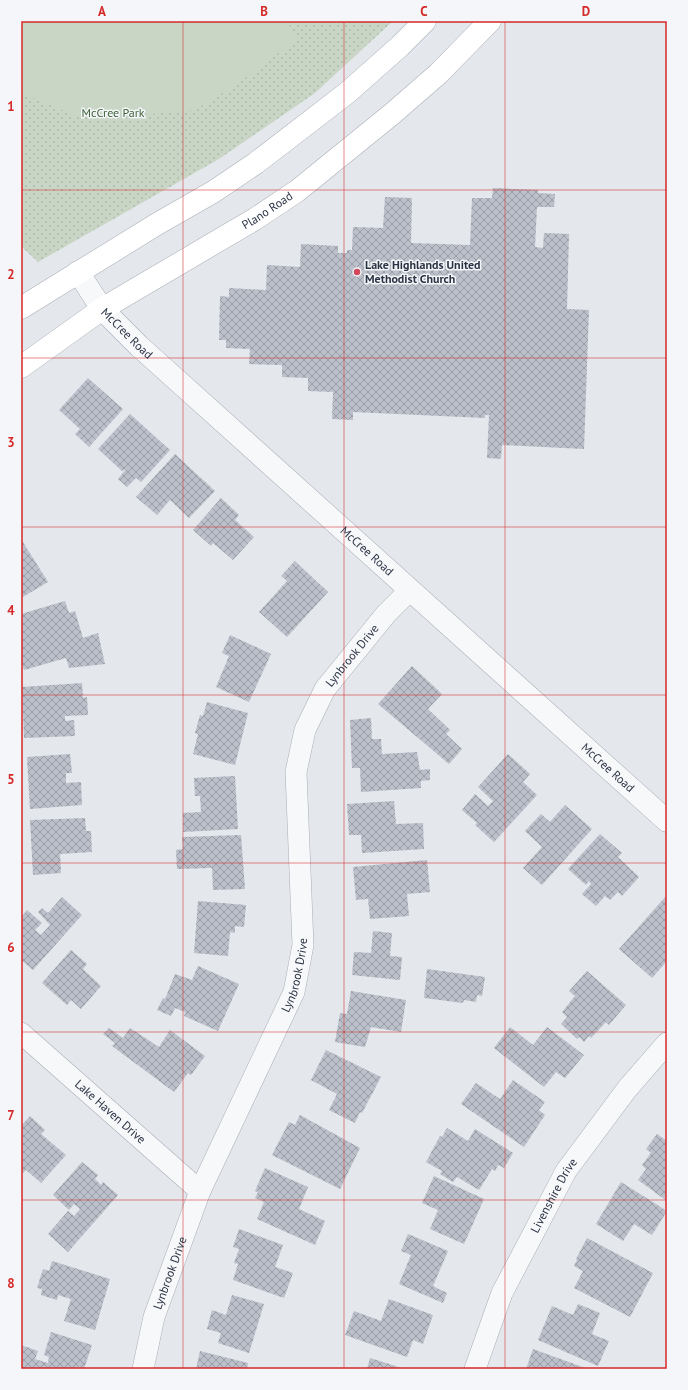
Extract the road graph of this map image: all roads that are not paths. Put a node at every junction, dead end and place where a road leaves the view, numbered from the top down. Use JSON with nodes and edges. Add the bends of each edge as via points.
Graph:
{"nodes":[{"id":1,"x":425,"y":21,"type":"edge"},
{"id":2,"x":490,"y":21,"type":"edge"},
{"id":3,"x":78,"y":272,"type":"junction"},
{"id":4,"x":21,"y":308,"type":"edge"},
{"id":5,"x":102,"y":309,"type":"junction"},
{"id":6,"x":21,"y":367,"type":"edge"},
{"id":7,"x":410,"y":590,"type":"junction"},
{"id":8,"x":667,"y":821,"type":"edge"},
{"id":9,"x":21,"y":1033,"type":"edge"},
{"id":10,"x":667,"y":1043,"type":"edge"},
{"id":11,"x":200,"y":1191,"type":"junction"},
{"id":12,"x":143,"y":1369,"type":"edge"},
{"id":13,"x":475,"y":1369,"type":"edge"}],
"edges":[{"from":1,"to":3,"type":"main road","via":[[347,93],[256,163],[213,192]]},
{"from":2,"to":5,"type":"main road","name":"Plano Road","via":[[438,74],[297,191],[255,219]]},
{"from":3,"to":4,"type":"main road"},
{"from":3,"to":5,"type":"street","name":"McCree Road"},
{"from":5,"to":6,"type":"main road","name":"Plano Road"},
{"from":5,"to":7,"type":"street","name":"McCree Road","via":[[139,346]]},
{"from":7,"to":8,"type":"street","name":"McCree Road"},
{"from":7,"to":11,"type":"street","name":"Lynbrook Drive","via":[[386,614],[324,689],[305,730],[296,772],[303,945],[294,992]]},
{"from":9,"to":11,"type":"street","name":"Lake Haven Drive"},
{"from":10,"to":13,"type":"street","name":"Livenshire Drive","via":[[626,1088],[566,1172],[502,1292]]},
{"from":11,"to":12,"type":"street","name":"Lynbrook Drive","via":[[154,1317]]}]}
